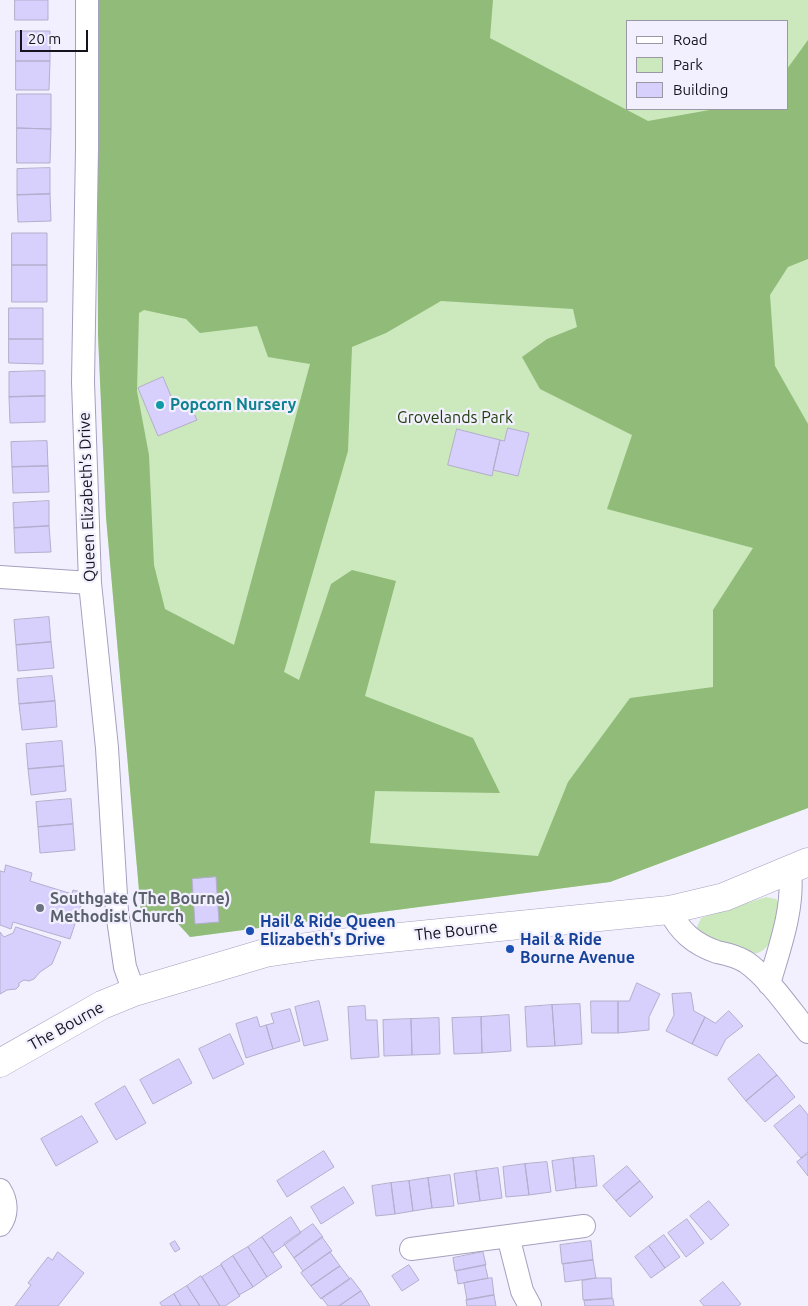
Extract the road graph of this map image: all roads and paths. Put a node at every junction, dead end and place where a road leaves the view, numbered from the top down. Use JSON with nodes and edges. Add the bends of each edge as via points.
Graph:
{"nodes":[{"id":1,"x":87,"y":0,"type":"edge"},
{"id":2,"x":0,"y":577,"type":"edge"},
{"id":3,"x":90,"y":583,"type":"junction"},
{"id":4,"x":799,"y":866,"type":"edge"},
{"id":5,"x":669,"y":910,"type":"junction"},
{"id":6,"x":769,"y":984,"type":"junction"},
{"id":7,"x":134,"y":992,"type":"junction"},
{"id":8,"x":808,"y":1032,"type":"edge"},
{"id":9,"x":0,"y":1063,"type":"edge"},
{"id":10,"x":0,"y":1190,"type":"edge"},
{"id":11,"x":0,"y":1225,"type":"edge"},
{"id":12,"x":584,"y":1226,"type":"dead end"},
{"id":13,"x":508,"y":1236,"type":"junction"},
{"id":14,"x":411,"y":1249,"type":"dead end"},
{"id":15,"x":530,"y":1306,"type":"edge"}],
"edges":[{"from":1,"to":3,"type":"street","name":"Queen Elizabeth's Drive","via":[[83,382]]},
{"from":2,"to":3,"type":"street"},
{"from":3,"to":7,"type":"street","name":"Queen Elizabeth's Drive","via":[[107,748],[117,912],[125,967]]},
{"from":4,"to":5,"type":"main road","name":"The Bourne","via":[[724,897]]},
{"from":4,"to":6,"type":"street"},
{"from":5,"to":6,"type":"street","via":[[676,924],[698,944],[745,961]]},
{"from":5,"to":7,"type":"main road","name":"The Bourne","via":[[265,953]]},
{"from":6,"to":8,"type":"street"},
{"from":7,"to":9,"type":"main road","name":"The Bourne","via":[[102,1005]]},
{"from":10,"to":11,"type":"street","via":[[6,1208]]},
{"from":12,"to":13,"type":"street"},
{"from":13,"to":14,"type":"street"},
{"from":13,"to":15,"type":"street","via":[[522,1290]]}]}
